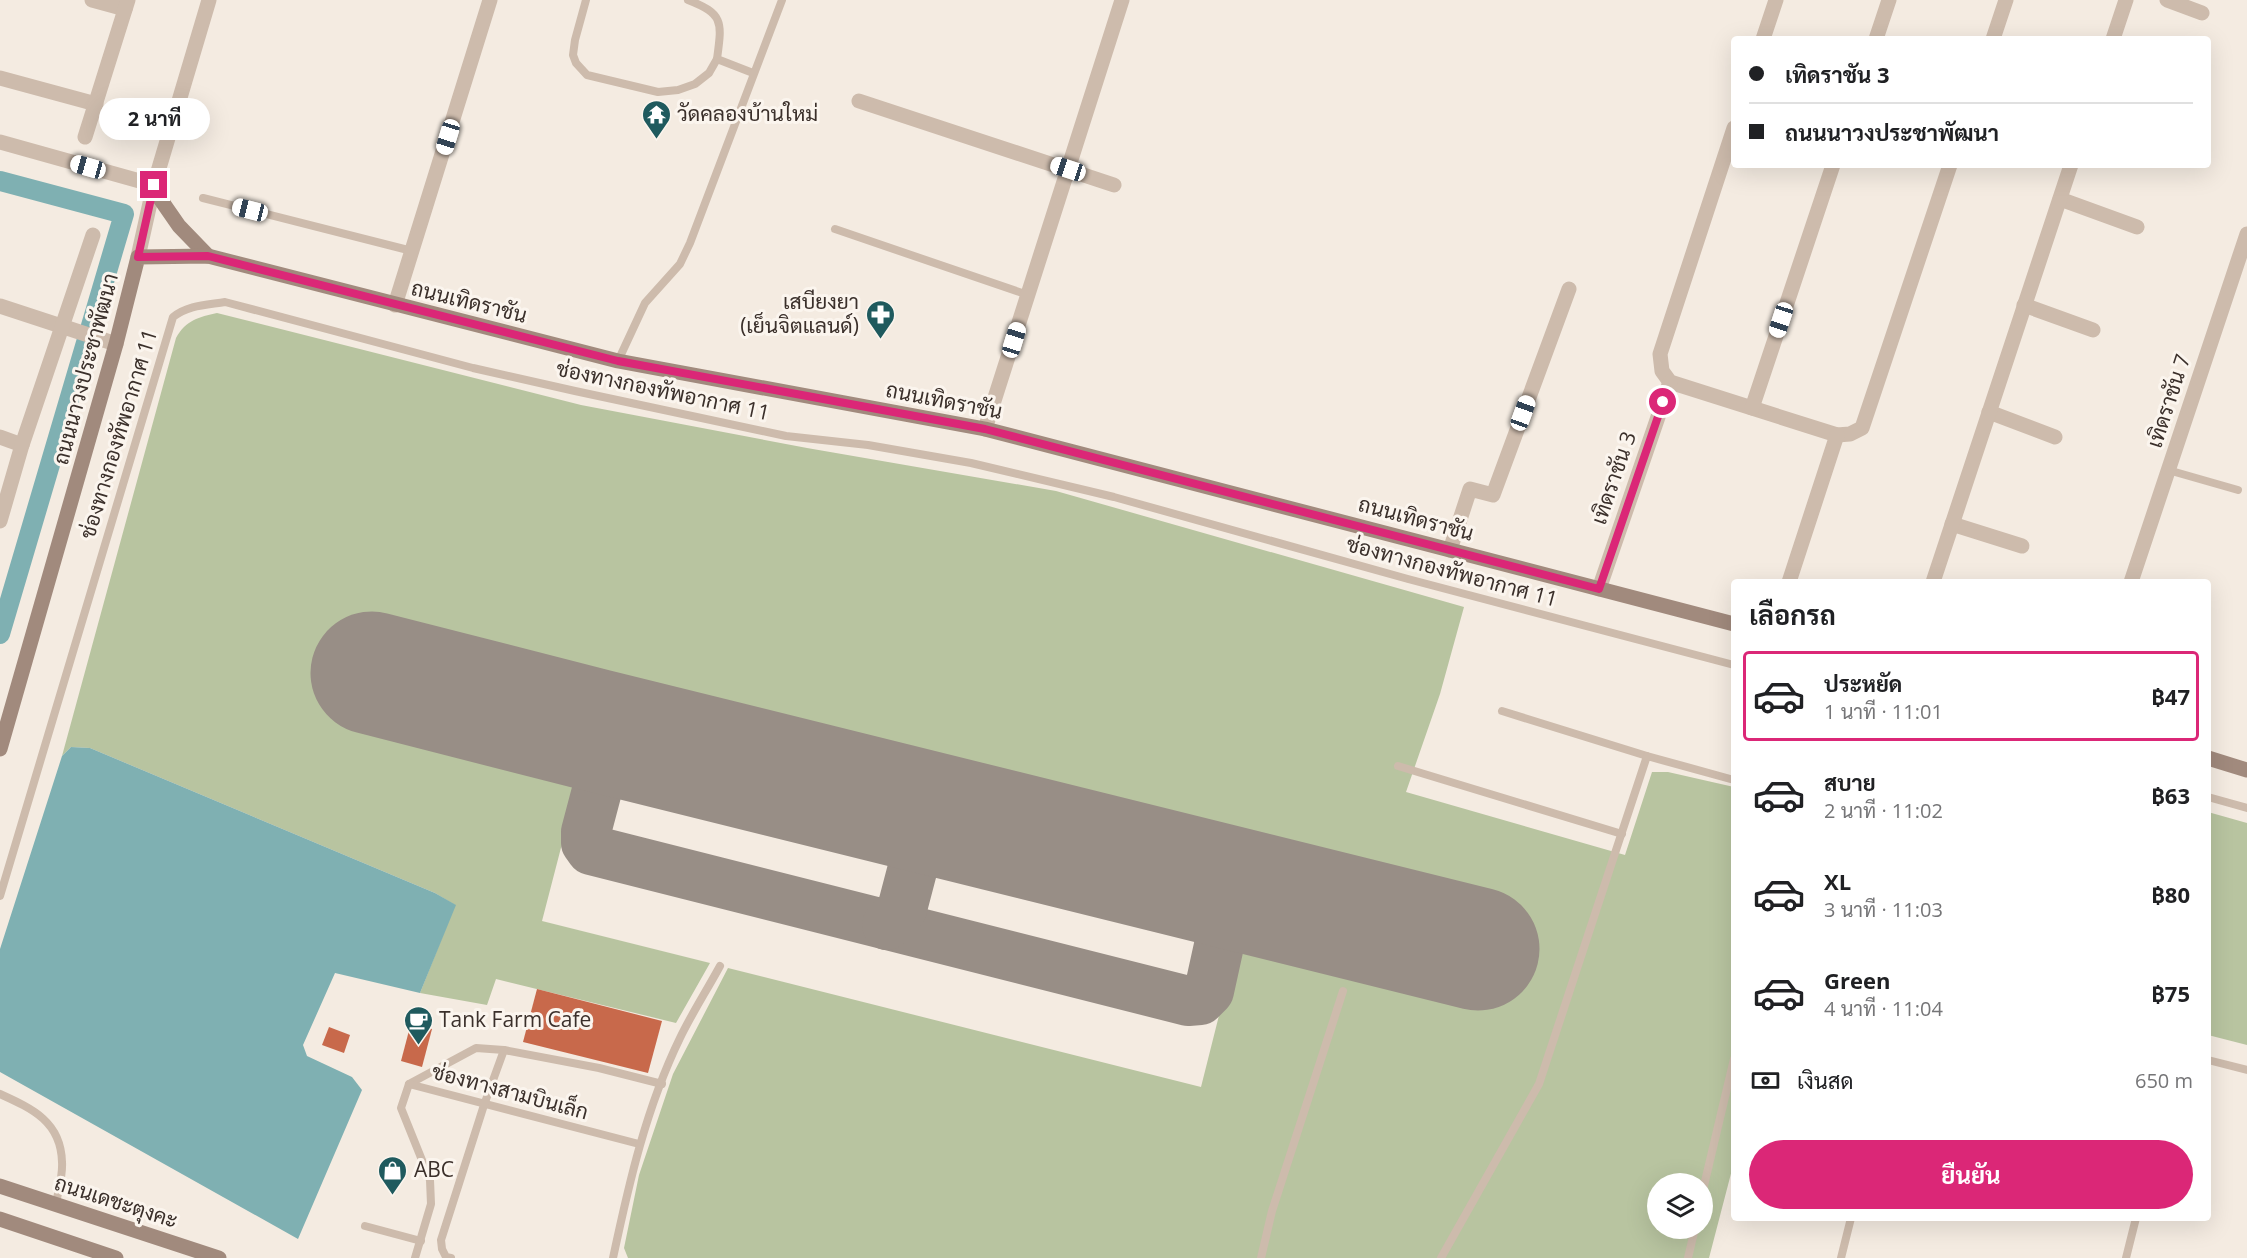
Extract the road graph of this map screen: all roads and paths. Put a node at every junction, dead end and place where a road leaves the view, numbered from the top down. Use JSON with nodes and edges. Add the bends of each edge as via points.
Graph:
{"nodes":[{"id":1,"x":92,"y":0,"type":"edge"},
{"id":2,"x":209,"y":0,"type":"edge"},
{"id":3,"x":490,"y":0,"type":"edge"},
{"id":4,"x":586,"y":0,"type":"edge"},
{"id":5,"x":688,"y":0,"type":"edge"},
{"id":6,"x":782,"y":0,"type":"edge"},
{"id":7,"x":1122,"y":0,"type":"edge"},
{"id":8,"x":1776,"y":0,"type":"edge"},
{"id":9,"x":1889,"y":0,"type":"edge"},
{"id":10,"x":2006,"y":0,"type":"edge"},
{"id":11,"x":2126,"y":0,"type":"edge"},
{"id":12,"x":2167,"y":0,"type":"edge"},
{"id":13,"x":127,"y":4,"type":"edge"},
{"id":14,"x":2202,"y":13,"type":"dead end"},
{"id":15,"x":1764,"y":36,"type":"edge"},
{"id":16,"x":1877,"y":36,"type":"edge"},
{"id":17,"x":1994,"y":36,"type":"edge"},
{"id":18,"x":2114,"y":36,"type":"edge"},
{"id":19,"x":717,"y":59,"type":"junction"},
{"id":20,"x":753,"y":73,"type":"junction"},
{"id":21,"x":0,"y":78,"type":"edge"},
{"id":22,"x":859,"y":101,"type":"dead end"},
{"id":23,"x":96,"y":104,"type":"junction"},
{"id":24,"x":84,"y":137,"type":"dead end"},
{"id":25,"x":1731,"y":137,"type":"edge"},
{"id":26,"x":0,"y":142,"type":"edge"},
{"id":27,"x":1832,"y":168,"type":"edge"},
{"id":28,"x":1949,"y":168,"type":"edge"},
{"id":29,"x":2070,"y":168,"type":"edge"},
{"id":30,"x":1068,"y":169,"type":"junction"},
{"id":31,"x":1114,"y":184,"type":"dead end"},
{"id":32,"x":154,"y":188,"type":"junction"},
{"id":33,"x":203,"y":198,"type":"dead end"},
{"id":34,"x":2060,"y":199,"type":"junction"},
{"id":35,"x":2137,"y":227,"type":"dead end"},
{"id":36,"x":835,"y":229,"type":"dead end"},
{"id":37,"x":2247,"y":234,"type":"edge"},
{"id":38,"x":93,"y":235,"type":"dead end"},
{"id":39,"x":412,"y":251,"type":"junction"},
{"id":40,"x":208,"y":256,"type":"junction"},
{"id":41,"x":138,"y":257,"type":"junction"},
{"id":42,"x":1569,"y":289,"type":"dead end"},
{"id":43,"x":1028,"y":295,"type":"junction"},
{"id":44,"x":395,"y":305,"type":"junction"},
{"id":45,"x":2025,"y":305,"type":"junction"},
{"id":46,"x":0,"y":306,"type":"edge"},
{"id":47,"x":69,"y":329,"type":"junction"},
{"id":48,"x":2093,"y":330,"type":"dead end"},
{"id":49,"x":116,"y":344,"type":"junction"},
{"id":50,"x":618,"y":361,"type":"junction"},
{"id":51,"x":1670,"y":382,"type":"junction"},
{"id":52,"x":1752,"y":408,"type":"junction"},
{"id":53,"x":1989,"y":412,"type":"junction"},
{"id":54,"x":985,"y":429,"type":"junction"},
{"id":55,"x":1837,"y":435,"type":"junction"},
{"id":56,"x":0,"y":437,"type":"edge"},
{"id":57,"x":2055,"y":437,"type":"dead end"},
{"id":58,"x":22,"y":445,"type":"junction"},
{"id":59,"x":2168,"y":470,"type":"junction"},
{"id":60,"x":2238,"y":490,"type":"dead end"},
{"id":61,"x":0,"y":521,"type":"edge"},
{"id":62,"x":1952,"y":524,"type":"junction"},
{"id":63,"x":2022,"y":546,"type":"dead end"},
{"id":64,"x":1450,"y":550,"type":"junction"},
{"id":65,"x":1790,"y":579,"type":"edge"},
{"id":66,"x":1934,"y":579,"type":"edge"},
{"id":67,"x":2132,"y":579,"type":"edge"},
{"id":68,"x":1599,"y":589,"type":"junction"},
{"id":69,"x":1731,"y":623,"type":"edge"},
{"id":70,"x":1731,"y":664,"type":"edge"},
{"id":71,"x":1502,"y":711,"type":"dead end"},
{"id":72,"x":0,"y":749,"type":"edge"},
{"id":73,"x":1647,"y":756,"type":"junction"},
{"id":74,"x":2211,"y":759,"type":"edge"},
{"id":75,"x":1398,"y":766,"type":"dead end"},
{"id":76,"x":2247,"y":770,"type":"edge"},
{"id":77,"x":1731,"y":779,"type":"edge"},
{"id":78,"x":2211,"y":798,"type":"edge"},
{"id":79,"x":2247,"y":808,"type":"edge"},
{"id":80,"x":1622,"y":834,"type":"junction"},
{"id":81,"x":0,"y":896,"type":"edge"},
{"id":82,"x":720,"y":966,"type":"dead end"},
{"id":83,"x":1343,"y":991,"type":"dead end"},
{"id":84,"x":504,"y":1050,"type":"junction"},
{"id":85,"x":2211,"y":1061,"type":"edge"},
{"id":86,"x":2247,"y":1070,"type":"edge"},
{"id":87,"x":1731,"y":1072,"type":"edge"},
{"id":88,"x":409,"y":1084,"type":"junction"},
{"id":89,"x":662,"y":1084,"type":"junction"},
{"id":90,"x":0,"y":1094,"type":"edge"},
{"id":91,"x":484,"y":1105,"type":"junction"},
{"id":92,"x":639,"y":1144,"type":"junction"},
{"id":93,"x":1707,"y":1173,"type":"edge"},
{"id":94,"x":0,"y":1186,"type":"edge"},
{"id":95,"x":56,"y":1204,"type":"junction"},
{"id":96,"x":0,"y":1219,"type":"edge"},
{"id":97,"x":1850,"y":1221,"type":"edge"},
{"id":98,"x":2135,"y":1221,"type":"edge"},
{"id":99,"x":365,"y":1226,"type":"dead end"},
{"id":100,"x":1692,"y":1239,"type":"edge"},
{"id":101,"x":421,"y":1241,"type":"junction"},
{"id":102,"x":116,"y":1258,"type":"edge"},
{"id":103,"x":219,"y":1258,"type":"edge"},
{"id":104,"x":416,"y":1258,"type":"edge"},
{"id":105,"x":451,"y":1258,"type":"edge"},
{"id":106,"x":613,"y":1258,"type":"edge"},
{"id":107,"x":1261,"y":1258,"type":"edge"},
{"id":108,"x":1441,"y":1258,"type":"edge"},
{"id":109,"x":1688,"y":1258,"type":"edge"},
{"id":110,"x":1841,"y":1258,"type":"edge"},
{"id":111,"x":2126,"y":1258,"type":"edge"}],
"edges":[{"from":1,"to":13,"type":"street"},
{"from":2,"to":32,"type":"street","name":"ถนนนาวงประชาพัฒนา"},
{"from":3,"to":39,"type":"street"},
{"from":4,"to":19,"type":"lane","via":[[573,55],[587,75],[658,92],[678,90],[696,84]]},
{"from":5,"to":19,"type":"lane","via":[[715,13],[720,41]]},
{"from":6,"to":20,"type":"lane"},
{"from":7,"to":30,"type":"street"},
{"from":8,"to":15,"type":"street"},
{"from":9,"to":16,"type":"street"},
{"from":10,"to":17,"type":"street"},
{"from":11,"to":18,"type":"street"},
{"from":12,"to":14,"type":"street"},
{"from":13,"to":23,"type":"street"},
{"from":19,"to":20,"type":"lane"},
{"from":20,"to":50,"type":"lane","via":[[690,243],[680,264],[645,303]]},
{"from":21,"to":23,"type":"street"},
{"from":22,"to":30,"type":"street"},
{"from":23,"to":24,"type":"street"},
{"from":25,"to":51,"type":"street","via":[[1660,354],[1662,371]]},
{"from":26,"to":32,"type":"street"},
{"from":27,"to":52,"type":"street"},
{"from":28,"to":55,"type":"street","via":[[1862,428]]},
{"from":29,"to":34,"type":"street"},
{"from":30,"to":31,"type":"street"},
{"from":30,"to":43,"type":"street"},
{"from":32,"to":40,"type":"street","via":[[179,226]]},
{"from":32,"to":41,"type":"street","name":"ถนนนาวงประชาพัฒนา"},
{"from":33,"to":39,"type":"lane"},
{"from":34,"to":35,"type":"street"},
{"from":34,"to":45,"type":"street"},
{"from":36,"to":43,"type":"lane"},
{"from":37,"to":59,"type":"street","name":"เทิดราชัน 7"},
{"from":38,"to":47,"type":"street"},
{"from":39,"to":44,"type":"street"},
{"from":40,"to":41,"type":"street","name":"ถนนเทิดราชัน"},
{"from":40,"to":44,"type":"street","name":"ถนนเทิดราชัน"},
{"from":41,"to":49,"type":"street","name":"ถนนนาวงประชาพัฒนา"},
{"from":42,"to":64,"type":"street","via":[[1493,495],[1470,489]]},
{"from":43,"to":54,"type":"street"},
{"from":44,"to":50,"type":"street","name":"ถนนเทิดราชัน"},
{"from":45,"to":48,"type":"street"},
{"from":45,"to":53,"type":"street"},
{"from":46,"to":47,"type":"street"},
{"from":47,"to":49,"type":"street"},
{"from":47,"to":58,"type":"street"},
{"from":49,"to":72,"type":"street","name":"ถนนนาวงประชาพัฒนา"},
{"from":50,"to":54,"type":"street","name":"ถนนเทิดราชัน"},
{"from":51,"to":52,"type":"street"},
{"from":51,"to":68,"type":"street","name":"เทิดราชัน 3"},
{"from":52,"to":55,"type":"street"},
{"from":53,"to":57,"type":"street"},
{"from":53,"to":62,"type":"street"},
{"from":54,"to":64,"type":"street","name":"ถนนเทิดราชัน"},
{"from":55,"to":65,"type":"street"},
{"from":56,"to":58,"type":"street"},
{"from":58,"to":61,"type":"street"},
{"from":59,"to":60,"type":"lane"},
{"from":59,"to":67,"type":"street","name":"เทิดราชัน 7"},
{"from":62,"to":63,"type":"street"},
{"from":62,"to":66,"type":"street"},
{"from":64,"to":68,"type":"street","name":"ถนนเทิดราชัน"},
{"from":68,"to":69,"type":"street","name":"ถนนเทิดราชัน"},
{"from":70,"to":81,"type":"lane","name":"ช่องทางกองทัพอากาศ 11","via":[[1114,497],[982,465],[868,445],[786,436],[473,368],[225,302],[201,305],[183,309],[173,317]]},
{"from":71,"to":73,"type":"lane"},
{"from":73,"to":77,"type":"lane"},
{"from":73,"to":80,"type":"lane"},
{"from":74,"to":76,"type":"street"},
{"from":75,"to":80,"type":"lane"},
{"from":78,"to":79,"type":"lane"},
{"from":80,"to":108,"type":"lane","via":[[1539,1084]]},
{"from":82,"to":89,"type":"lane","via":[[680,1039]]},
{"from":83,"to":107,"type":"lane","via":[[1272,1211]]},
{"from":84,"to":88,"type":"lane","via":[[476,1048]]},
{"from":84,"to":89,"type":"lane"},
{"from":84,"to":91,"type":"lane"},
{"from":85,"to":86,"type":"lane"},
{"from":87,"to":93,"type":"lane"},
{"from":88,"to":91,"type":"lane","name":"ช่องทางสามบินเล็ก"},
{"from":88,"to":101,"type":"lane","name":"ช่องทางสามบินเล็ก","via":[[401,1108],[430,1180],[431,1204]]},
{"from":89,"to":92,"type":"lane"},
{"from":90,"to":95,"type":"lane","via":[[51,1124],[62,1163]]},
{"from":91,"to":92,"type":"lane","name":"ช่องทางสามบินเล็ก"},
{"from":91,"to":105,"type":"lane","via":[[441,1240],[446,1257]]},
{"from":92,"to":106,"type":"lane"},
{"from":94,"to":95,"type":"street","name":"ถนนเดชะตุงคะ"},
{"from":95,"to":103,"type":"street","name":"ถนนเดชะตุงคะ"},
{"from":96,"to":102,"type":"street"},
{"from":97,"to":110,"type":"lane"},
{"from":98,"to":111,"type":"lane"},
{"from":99,"to":101,"type":"lane"},
{"from":100,"to":109,"type":"lane"},
{"from":101,"to":104,"type":"lane","name":"ช่องทางสามบินเล็ก"}]}
